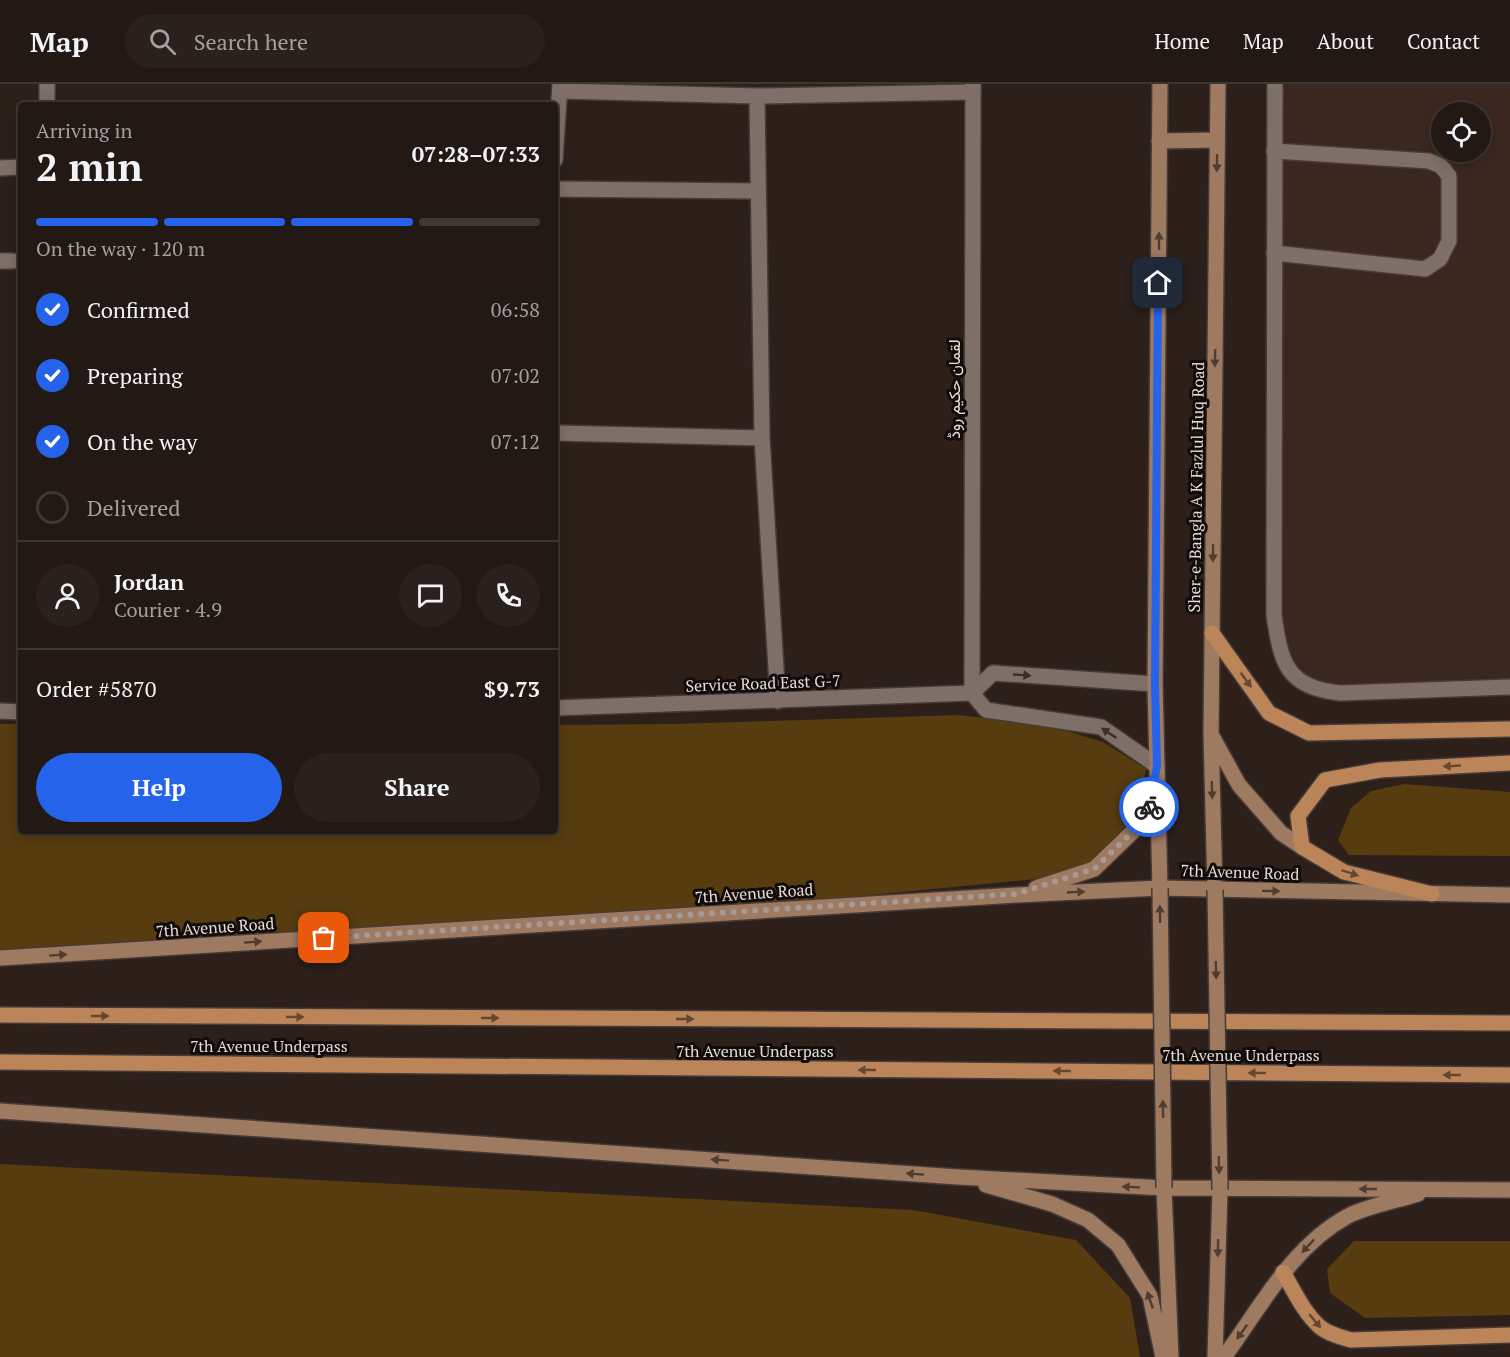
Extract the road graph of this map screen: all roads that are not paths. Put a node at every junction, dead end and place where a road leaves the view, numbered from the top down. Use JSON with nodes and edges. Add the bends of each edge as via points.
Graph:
{"nodes":[{"id":1,"x":46,"y":84,"type":"edge"},
{"id":2,"x":1160,"y":84,"type":"edge"},
{"id":3,"x":1218,"y":84,"type":"edge"},
{"id":4,"x":1275,"y":84,"type":"edge"},
{"id":5,"x":560,"y":87,"type":"edge"},
{"id":6,"x":973,"y":88,"type":"edge"},
{"id":7,"x":665,"y":89,"type":"edge"},
{"id":8,"x":757,"y":96,"type":"junction"},
{"id":9,"x":46,"y":102,"type":"edge"},
{"id":10,"x":558,"y":116,"type":"edge"},
{"id":11,"x":1218,"y":140,"type":"junction"},
{"id":12,"x":1159,"y":141,"type":"junction"},
{"id":13,"x":1274,"y":151,"type":"junction"},
{"id":14,"x":18,"y":167,"type":"edge"},
{"id":15,"x":0,"y":168,"type":"edge"},
{"id":16,"x":558,"y":189,"type":"edge"},
{"id":17,"x":758,"y":191,"type":"junction"},
{"id":18,"x":1274,"y":253,"type":"junction"},
{"id":19,"x":558,"y":433,"type":"edge"},
{"id":20,"x":762,"y":438,"type":"junction"},
{"id":21,"x":1212,"y":633,"type":"junction"},
{"id":22,"x":1155,"y":684,"type":"junction"},
{"id":23,"x":1510,"y":687,"type":"edge"},
{"id":24,"x":972,"y":693,"type":"junction"},
{"id":25,"x":778,"y":701,"type":"junction"},
{"id":26,"x":558,"y":708,"type":"edge"},
{"id":27,"x":0,"y":711,"type":"edge"},
{"id":28,"x":18,"y":712,"type":"edge"},
{"id":29,"x":1510,"y":729,"type":"edge"},
{"id":30,"x":1210,"y":733,"type":"junction"},
{"id":31,"x":1510,"y":763,"type":"edge"},
{"id":32,"x":1157,"y":766,"type":"junction"},
{"id":33,"x":1302,"y":847,"type":"junction"},
{"id":34,"x":1160,"y":888,"type":"junction"},
{"id":35,"x":1215,"y":890,"type":"junction"},
{"id":36,"x":1016,"y":894,"type":"junction"},
{"id":37,"x":1432,"y":894,"type":"junction"},
{"id":38,"x":1510,"y":895,"type":"edge"},
{"id":39,"x":0,"y":958,"type":"edge"},
{"id":40,"x":0,"y":1015,"type":"edge"},
{"id":41,"x":1510,"y":1023,"type":"edge"},
{"id":42,"x":0,"y":1062,"type":"edge"},
{"id":43,"x":1510,"y":1075,"type":"edge"},
{"id":44,"x":0,"y":1111,"type":"edge"},
{"id":45,"x":958,"y":1177,"type":"junction"},
{"id":46,"x":1164,"y":1188,"type":"junction"},
{"id":47,"x":1436,"y":1189,"type":"junction"},
{"id":48,"x":1220,"y":1190,"type":"junction"},
{"id":49,"x":1510,"y":1190,"type":"edge"},
{"id":50,"x":1283,"y":1272,"type":"junction"},
{"id":51,"x":1510,"y":1335,"type":"edge"},
{"id":52,"x":1163,"y":1357,"type":"edge"},
{"id":53,"x":1171,"y":1357,"type":"edge"},
{"id":54,"x":1215,"y":1357,"type":"edge"},
{"id":55,"x":1224,"y":1357,"type":"edge"}],
"edges":[{"from":1,"to":9,"type":"street"},
{"from":2,"to":12,"type":"main road"},
{"from":3,"to":11,"type":"main road","name":"Sher-e-Bangla A K Fazlul Huq Road"},
{"from":4,"to":13,"type":"street"},
{"from":5,"to":7,"type":"street"},
{"from":5,"to":10,"type":"street"},
{"from":6,"to":8,"type":"street"},
{"from":6,"to":24,"type":"street","name":"لقمان حکیم روڈ"},
{"from":7,"to":8,"type":"street"},
{"from":8,"to":17,"type":"street"},
{"from":11,"to":12,"type":"main road"},
{"from":11,"to":21,"type":"main road","name":"Sher-e-Bangla A K Fazlul Huq Road","one_way":true},
{"from":22,"to":12,"type":"main road","one_way":true},
{"from":13,"to":18,"type":"street"},
{"from":13,"to":18,"type":"street","via":[[1429,161],[1441,166],[1449,176],[1449,241],[1440,259],[1425,269]]},
{"from":14,"to":15,"type":"street"},
{"from":16,"to":17,"type":"street"},
{"from":17,"to":20,"type":"street"},
{"from":18,"to":23,"type":"street","via":[[1274,615],[1284,662],[1305,684],[1321,691]]},
{"from":19,"to":20,"type":"street"},
{"from":20,"to":25,"type":"street"},
{"from":21,"to":29,"type":"main road","one_way":true,"via":[[1269,713],[1309,734]]},
{"from":21,"to":30,"type":"main road","name":"Sher-e-Bangla A K Fazlul Huq Road"},
{"from":24,"to":22,"type":"street","one_way":true,"via":[[993,673]]},
{"from":22,"to":32,"type":"main road"},
{"from":24,"to":25,"type":"street","name":"Service Road East G-7"},
{"from":32,"to":24,"type":"street","one_way":true,"via":[[1101,727],[986,710]]},
{"from":25,"to":26,"type":"street","name":"Service Road East G-7"},
{"from":27,"to":28,"type":"street"},
{"from":30,"to":33,"type":"main road","via":[[1239,785],[1281,833]]},
{"from":30,"to":35,"type":"main road","name":"Sher-e-Bangla A K Fazlul Huq Road","one_way":true},
{"from":31,"to":33,"type":"main road","one_way":true,"via":[[1380,770],[1325,780],[1298,816]]},
{"from":32,"to":34,"type":"main road"},
{"from":32,"to":36,"type":"main road","via":[[1147,818],[1094,869]]},
{"from":33,"to":37,"type":"main road","one_way":true,"via":[[1344,872]]},
{"from":34,"to":35,"type":"main road","name":"7th Avenue Road"},
{"from":36,"to":34,"type":"main road","name":"7th Avenue Road","one_way":true},
{"from":46,"to":34,"type":"main road","one_way":true,"bridge":true},
{"from":35,"to":37,"type":"main road","name":"7th Avenue Road","one_way":true},
{"from":35,"to":48,"type":"main road","name":"Sher-e-Bangla A K Fazlul Huq Road","one_way":true,"bridge":true},
{"from":39,"to":36,"type":"main road","name":"7th Avenue Road","one_way":true},
{"from":37,"to":38,"type":"main road","name":"7th Avenue Road"},
{"from":40,"to":41,"type":"main road","name":"7th Avenue Underpass","one_way":true},
{"from":43,"to":42,"type":"main road","name":"7th Avenue Underpass","one_way":true},
{"from":45,"to":44,"type":"main road","one_way":true},
{"from":46,"to":45,"type":"main road","one_way":true},
{"from":52,"to":45,"type":"main road","one_way":true,"via":[[1150,1296],[1118,1245],[1088,1220],[1052,1204]]},
{"from":46,"to":48,"type":"main road"},
{"from":46,"to":53,"type":"main road"},
{"from":47,"to":48,"type":"main road","one_way":true},
{"from":47,"to":49,"type":"main road"},
{"from":47,"to":50,"type":"main road","one_way":true,"via":[[1349,1215],[1315,1239]]},
{"from":48,"to":54,"type":"main road","one_way":true},
{"from":50,"to":51,"type":"main road","one_way":true,"via":[[1321,1328],[1335,1336],[1351,1340]]},
{"from":50,"to":55,"type":"main road","one_way":true}]}
